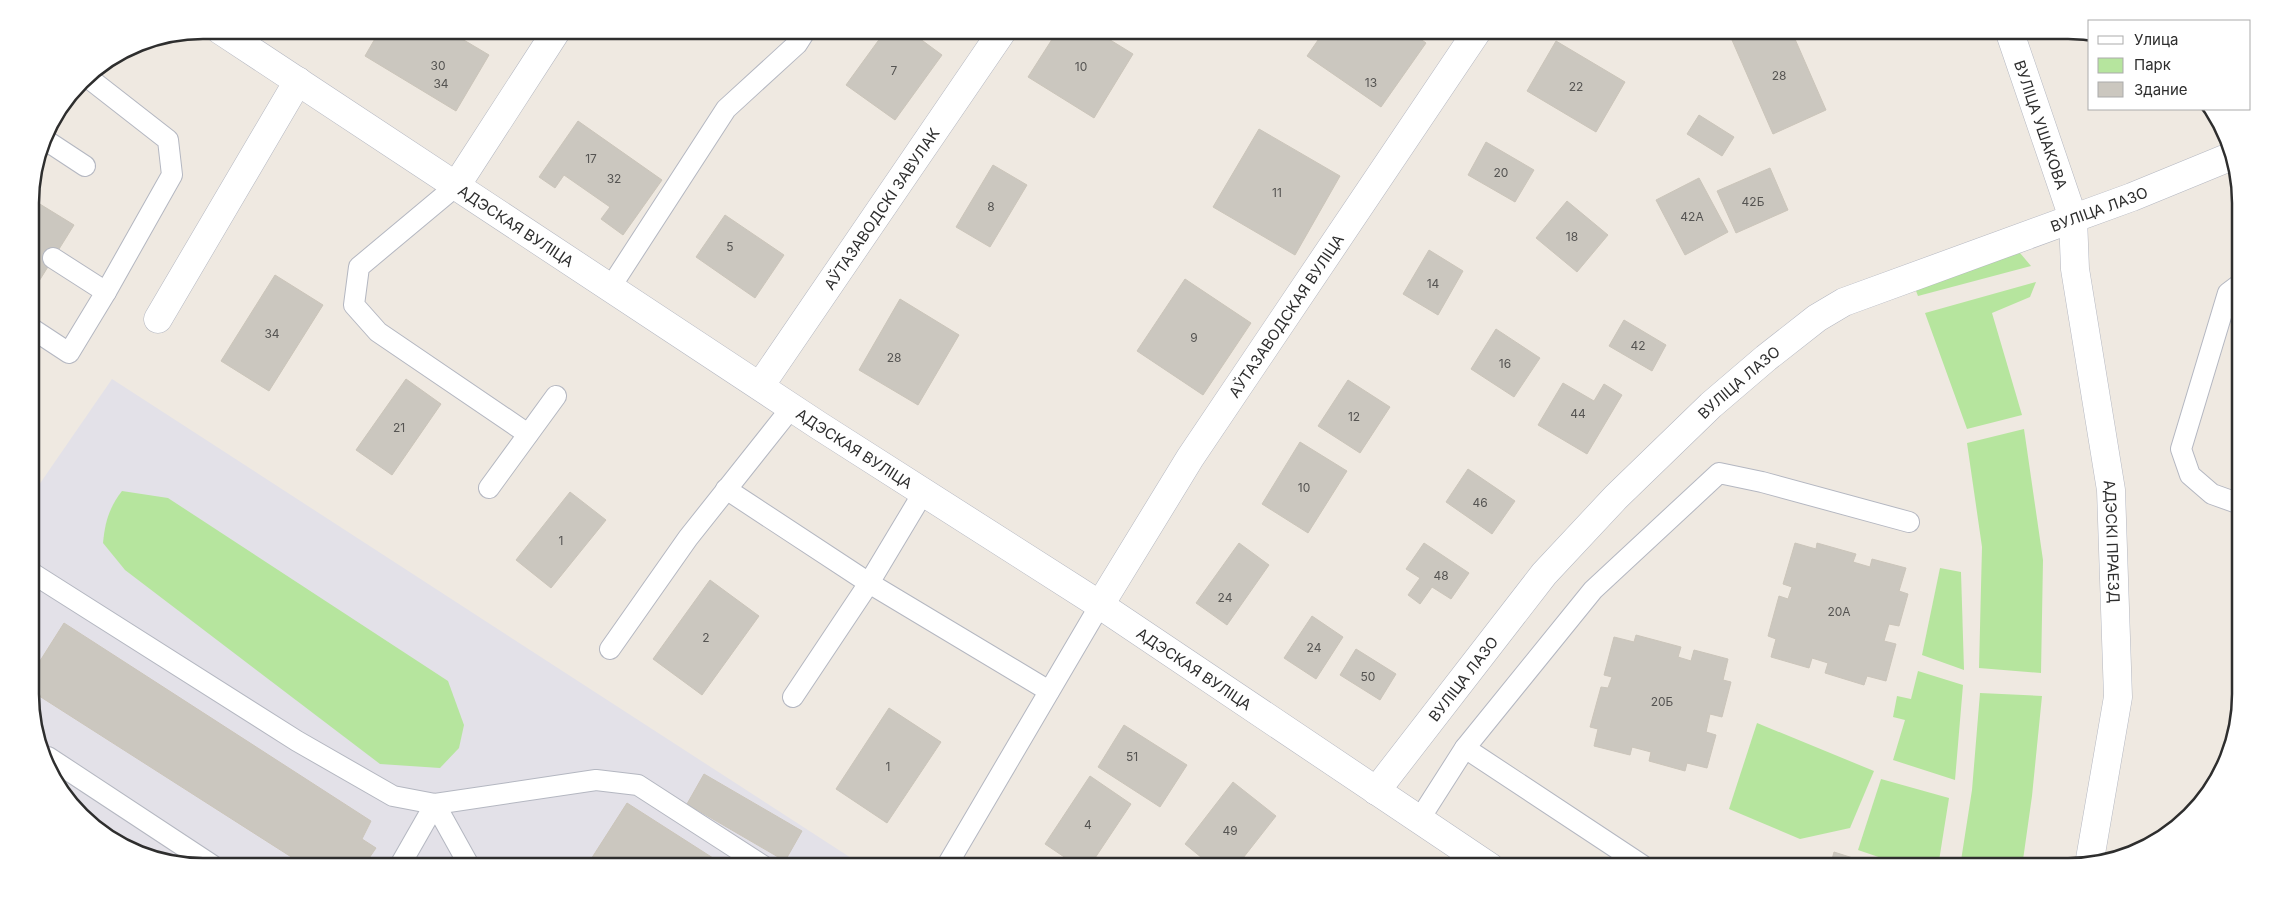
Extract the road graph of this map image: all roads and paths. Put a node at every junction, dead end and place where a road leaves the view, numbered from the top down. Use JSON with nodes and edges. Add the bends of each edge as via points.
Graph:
{"nodes":[{"id":1,"x":234,"y":39,"type":"edge"},
{"id":2,"x":552,"y":39,"type":"edge"},
{"id":3,"x":800,"y":39,"type":"edge"},
{"id":4,"x":996,"y":39,"type":"edge"},
{"id":5,"x":1472,"y":39,"type":"edge"},
{"id":6,"x":2012,"y":39,"type":"edge"},
{"id":7,"x":93,"y":81,"type":"edge"},
{"id":8,"x":298,"y":82,"type":"junction"},
{"id":9,"x":50,"y":143,"type":"edge"},
{"id":10,"x":2226,"y":158,"type":"edge"},
{"id":11,"x":85,"y":166,"type":"dead end"},
{"id":12,"x":456,"y":186,"type":"junction"},
{"id":13,"x":2073,"y":218,"type":"junction"},
{"id":14,"x":53,"y":258,"type":"dead end"},
{"id":15,"x":610,"y":288,"type":"junction"},
{"id":16,"x":2232,"y":290,"type":"edge"},
{"id":17,"x":106,"y":292,"type":"junction"},
{"id":18,"x":158,"y":319,"type":"dead end"},
{"id":19,"x":39,"y":333,"type":"edge"},
{"id":20,"x":760,"y":386,"type":"junction"},
{"id":21,"x":556,"y":396,"type":"dead end"},
{"id":22,"x":792,"y":407,"type":"junction"},
{"id":23,"x":528,"y":434,"type":"junction"},
{"id":24,"x":488,"y":488,"type":"dead end"},
{"id":25,"x":726,"y":490,"type":"junction"},
{"id":26,"x":923,"y":493,"type":"junction"},
{"id":27,"x":2232,"y":501,"type":"edge"},
{"id":28,"x":1909,"y":522,"type":"dead end"},
{"id":29,"x":39,"y":582,"type":"edge"},
{"id":30,"x":869,"y":583,"type":"junction"},
{"id":31,"x":1100,"y":605,"type":"junction"},
{"id":32,"x":610,"y":649,"type":"dead end"},
{"id":33,"x":1049,"y":691,"type":"junction"},
{"id":34,"x":793,"y":697,"type":"dead end"},
{"id":35,"x":1465,"y":748,"type":"junction"},
{"id":36,"x":53,"y":760,"type":"edge"},
{"id":37,"x":1376,"y":791,"type":"junction"},
{"id":38,"x":435,"y":804,"type":"junction"},
{"id":39,"x":1419,"y":820,"type":"junction"},
{"id":40,"x":2090,"y":857,"type":"edge"},
{"id":41,"x":201,"y":858,"type":"edge"},
{"id":42,"x":404,"y":858,"type":"edge"},
{"id":43,"x":465,"y":858,"type":"edge"},
{"id":44,"x":751,"y":858,"type":"edge"},
{"id":45,"x":951,"y":858,"type":"edge"},
{"id":46,"x":1476,"y":858,"type":"edge"},
{"id":47,"x":1631,"y":858,"type":"edge"}],
"edges":[{"from":1,"to":8,"type":"street","name":"АДЭСКАЯ ВУЛІЦА"},
{"from":2,"to":12,"type":"street"},
{"from":3,"to":15,"type":"lane","via":[[726,109]]},
{"from":4,"to":20,"type":"street","name":"АЎТАЗАВОДСКІ ЗАВУЛАК"},
{"from":5,"to":31,"type":"street","name":"АЎТАЗАВОДСКАЯ ВУЛІЦА","via":[[1190,458]]},
{"from":6,"to":13,"type":"street","name":"ВУЛІЦА УШАКОВА"},
{"from":7,"to":17,"type":"lane","via":[[168,140],[172,175]]},
{"from":8,"to":12,"type":"street","name":"АДЭСКАЯ ВУЛІЦА"},
{"from":8,"to":18,"type":"street"},
{"from":9,"to":11,"type":"lane"},
{"from":10,"to":13,"type":"street","name":"ВУЛІЦА ЛАЗО"},
{"from":12,"to":15,"type":"street","name":"АДЭСКАЯ ВУЛІЦА"},
{"from":12,"to":23,"type":"lane","via":[[359,267],[354,305],[378,332]]},
{"from":13,"to":37,"type":"street","name":"ВУЛІЦА ЛАЗО","via":[[1844,302],[1817,318],[1766,358],[1711,405],[1616,497],[1544,574]]},
{"from":13,"to":40,"type":"street","name":"АДЭСКІ ПРАЕЗД","via":[[2075,269],[2111,490],[2117,604],[2118,697]]},
{"from":14,"to":17,"type":"lane"},
{"from":15,"to":20,"type":"street","name":"АДЭСКАЯ ВУЛІЦА"},
{"from":16,"to":27,"type":"lane","via":[[2228,293],[2181,449],[2190,475],[2212,494]]},
{"from":17,"to":19,"type":"lane","via":[[69,353]]},
{"from":20,"to":22,"type":"street","name":"АДЭСКАЯ ВУЛІЦА"},
{"from":21,"to":23,"type":"lane"},
{"from":22,"to":25,"type":"lane"},
{"from":22,"to":26,"type":"street","name":"АДЭСКАЯ ВУЛІЦА"},
{"from":23,"to":24,"type":"lane"},
{"from":25,"to":30,"type":"lane"},
{"from":25,"to":32,"type":"lane"},
{"from":26,"to":30,"type":"lane"},
{"from":26,"to":31,"type":"street","name":"АДЭСКАЯ ВУЛІЦА"},
{"from":28,"to":35,"type":"lane","via":[[1719,473],[1592,590]]},
{"from":29,"to":38,"type":"lane","via":[[304,746],[393,796]]},
{"from":30,"to":33,"type":"lane"},
{"from":30,"to":34,"type":"lane"},
{"from":31,"to":33,"type":"lane"},
{"from":31,"to":37,"type":"street","name":"АДЭСКАЯ ВУЛІЦА"},
{"from":33,"to":45,"type":"lane"},
{"from":35,"to":39,"type":"lane"},
{"from":35,"to":47,"type":"lane"},
{"from":36,"to":41,"type":"lane"},
{"from":37,"to":39,"type":"street","name":"АДЭСКАЯ ВУЛІЦА"},
{"from":38,"to":42,"type":"lane"},
{"from":38,"to":43,"type":"lane"},
{"from":38,"to":44,"type":"lane","via":[[596,780],[638,784]]},
{"from":39,"to":46,"type":"street","name":"АДЭСКАЯ ВУЛІЦА"}]}
